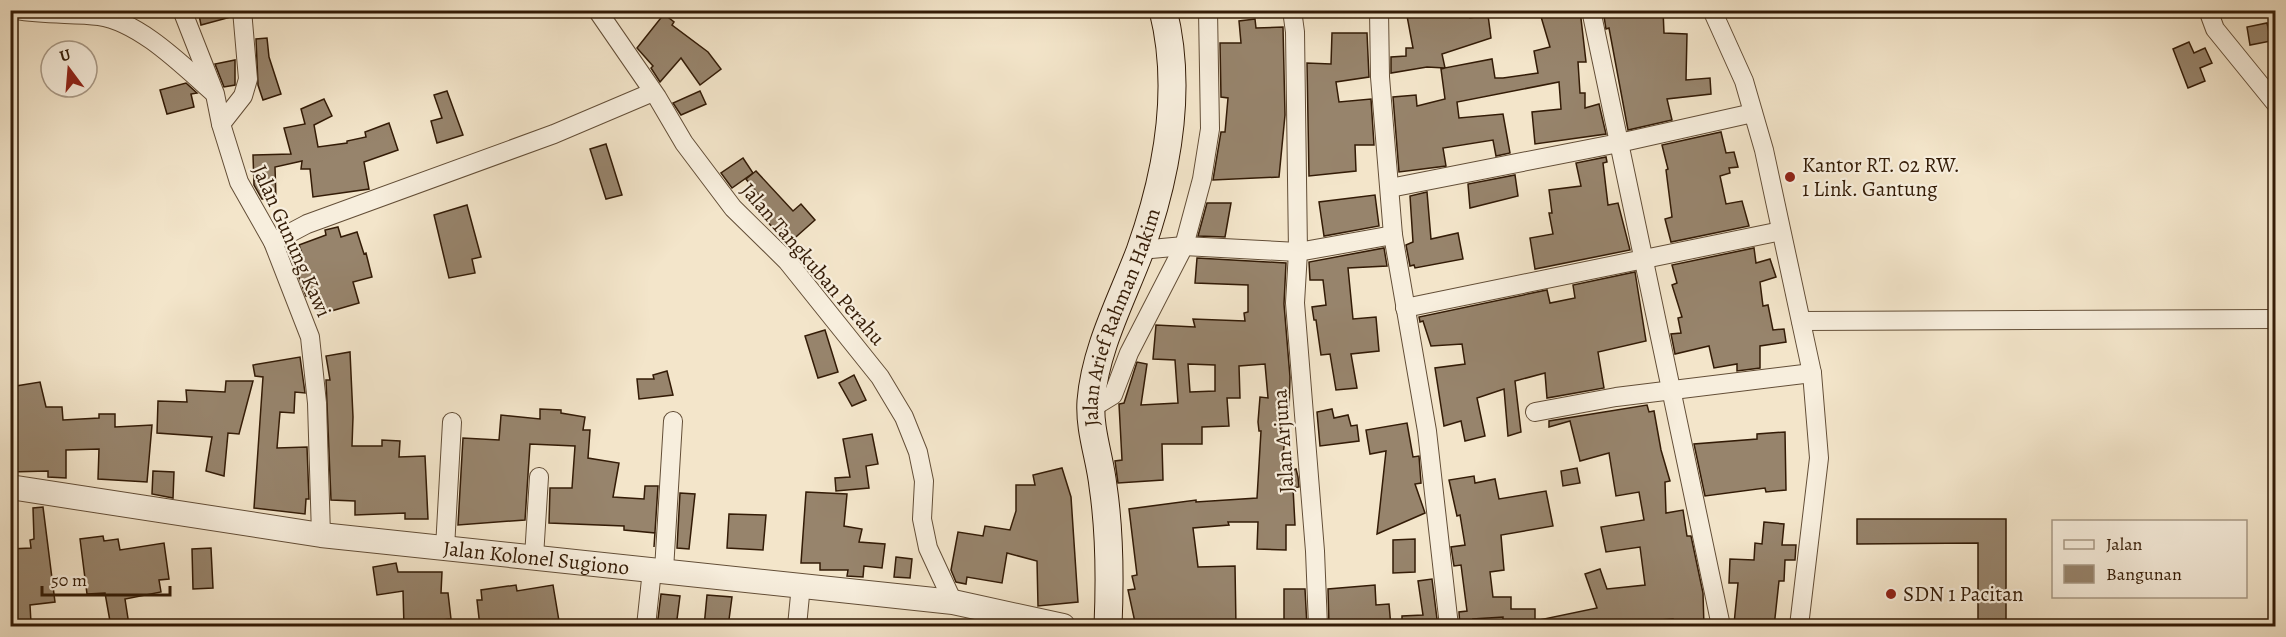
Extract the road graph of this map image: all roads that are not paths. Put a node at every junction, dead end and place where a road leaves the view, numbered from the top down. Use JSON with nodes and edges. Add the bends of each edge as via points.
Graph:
{"nodes":[{"id":1,"x":16,"y":10,"type":"edge"},
{"id":2,"x":182,"y":10,"type":"edge"},
{"id":3,"x":242,"y":10,"type":"edge"},
{"id":4,"x":597,"y":10,"type":"edge"},
{"id":5,"x":1163,"y":10,"type":"edge"},
{"id":6,"x":1208,"y":10,"type":"edge"},
{"id":7,"x":1292,"y":10,"type":"edge"},
{"id":8,"x":1379,"y":10,"type":"edge"},
{"id":9,"x":1591,"y":10,"type":"edge"},
{"id":10,"x":1712,"y":10,"type":"edge"},
{"id":11,"x":2208,"y":10,"type":"edge"},
{"id":12,"x":652,"y":92,"type":"junction"},
{"id":13,"x":215,"y":94,"type":"junction"},
{"id":14,"x":2276,"y":104,"type":"edge"},
{"id":15,"x":1753,"y":112,"type":"junction"},
{"id":16,"x":220,"y":124,"type":"junction"},
{"id":17,"x":1619,"y":143,"type":"junction"},
{"id":18,"x":1390,"y":188,"type":"junction"},
{"id":19,"x":1782,"y":231,"type":"junction"},
{"id":20,"x":1394,"y":235,"type":"junction"},
{"id":21,"x":273,"y":242,"type":"junction"},
{"id":22,"x":1184,"y":246,"type":"junction"},
{"id":23,"x":1140,"y":250,"type":"junction"},
{"id":24,"x":1298,"y":252,"type":"junction"},
{"id":25,"x":1644,"y":261,"type":"junction"},
{"id":26,"x":1405,"y":308,"type":"junction"},
{"id":27,"x":2276,"y":319,"type":"edge"},
{"id":28,"x":1801,"y":321,"type":"junction"},
{"id":29,"x":1812,"y":373,"type":"junction"},
{"id":30,"x":1671,"y":390,"type":"junction"},
{"id":31,"x":1091,"y":403,"type":"junction"},
{"id":32,"x":1535,"y":412,"type":"dead end"},
{"id":33,"x":673,"y":421,"type":"dead end"},
{"id":34,"x":452,"y":422,"type":"dead end"},
{"id":35,"x":538,"y":477,"type":"dead end"},
{"id":36,"x":10,"y":487,"type":"edge"},
{"id":37,"x":321,"y":535,"type":"junction"},
{"id":38,"x":444,"y":548,"type":"junction"},
{"id":39,"x":534,"y":557,"type":"junction"},
{"id":40,"x":658,"y":570,"type":"junction"},
{"id":41,"x":801,"y":585,"type":"junction"},
{"id":42,"x":953,"y":602,"type":"junction"},
{"id":43,"x":988,"y":618,"type":"edge"},
{"id":44,"x":645,"y":627,"type":"edge"},
{"id":45,"x":797,"y":627,"type":"edge"},
{"id":46,"x":1063,"y":627,"type":"edge"},
{"id":47,"x":1108,"y":627,"type":"edge"},
{"id":48,"x":1318,"y":627,"type":"edge"},
{"id":49,"x":1449,"y":627,"type":"edge"},
{"id":50,"x":1721,"y":627,"type":"edge"},
{"id":51,"x":1799,"y":627,"type":"edge"}],
"edges":[{"from":1,"to":13,"type":"street","via":[[100,16],[116,21],[171,56]]},
{"from":2,"to":13,"type":"street","name":"Jalan Gunung Kawi"},
{"from":3,"to":16,"type":"street","via":[[248,79],[243,96]]},
{"from":4,"to":12,"type":"street","name":"Jalan Tangkuban Perahu"},
{"from":5,"to":23,"type":"main road","name":"Jalan Arief Rahman Hakim","via":[[1169,32],[1173,109],[1159,189]]},
{"from":6,"to":22,"type":"street","via":[[1210,129]]},
{"from":7,"to":24,"type":"street","name":"Jalan Arjuna"},
{"from":8,"to":18,"type":"street","via":[[1380,77]]},
{"from":9,"to":17,"type":"street"},
{"from":10,"to":15,"type":"street","via":[[1744,81]]},
{"from":11,"to":14,"type":"street","via":[[2215,29]]},
{"from":12,"to":21,"type":"street","via":[[554,134],[307,224]]},
{"from":12,"to":42,"type":"street","name":"Jalan Tangkuban Perahu","via":[[733,208],[786,261],[886,387],[918,452],[928,548]]},
{"from":13,"to":16,"type":"street","name":"Jalan Gunung Kawi"},
{"from":15,"to":17,"type":"street"},
{"from":15,"to":19,"type":"street"},
{"from":16,"to":21,"type":"street","name":"Jalan Gunung Kawi","via":[[239,182]]},
{"from":17,"to":18,"type":"street"},
{"from":17,"to":25,"type":"street"},
{"from":18,"to":20,"type":"street"},
{"from":19,"to":25,"type":"street"},
{"from":19,"to":28,"type":"street"},
{"from":20,"to":24,"type":"street"},
{"from":20,"to":26,"type":"street"},
{"from":21,"to":37,"type":"street","name":"Jalan Gunung Kawi","via":[[310,337],[317,403]]},
{"from":22,"to":23,"type":"street"},
{"from":22,"to":24,"type":"street"},
{"from":22,"to":31,"type":"street","via":[[1129,353],[1113,395],[1100,403]]},
{"from":23,"to":31,"type":"main road","name":"Jalan Arief Rahman Hakim","via":[[1103,349]]},
{"from":24,"to":48,"type":"street","name":"Jalan Arjuna","via":[[1295,303]]},
{"from":25,"to":26,"type":"street"},
{"from":25,"to":30,"type":"street"},
{"from":26,"to":49,"type":"street","via":[[1427,431]]},
{"from":27,"to":28,"type":"street"},
{"from":28,"to":29,"type":"street"},
{"from":29,"to":30,"type":"street"},
{"from":29,"to":51,"type":"street","via":[[1819,458]]},
{"from":30,"to":32,"type":"street"},
{"from":30,"to":50,"type":"street"},
{"from":31,"to":47,"type":"main road","name":"Jalan Arief Rahman Hakim","via":[[1104,486],[1110,575]]},
{"from":33,"to":40,"type":"street"},
{"from":34,"to":38,"type":"street"},
{"from":35,"to":39,"type":"street"},
{"from":36,"to":37,"type":"street","name":"Jalan Kolonel Sugiono"},
{"from":37,"to":38,"type":"street","name":"Jalan Kolonel Sugiono"},
{"from":38,"to":39,"type":"street","name":"Jalan Kolonel Sugiono"},
{"from":39,"to":40,"type":"street","name":"Jalan Kolonel Sugiono"},
{"from":40,"to":41,"type":"street","name":"Jalan Kolonel Sugiono"},
{"from":40,"to":44,"type":"street"},
{"from":41,"to":42,"type":"street","name":"Jalan Kolonel Sugiono"},
{"from":41,"to":45,"type":"street"},
{"from":42,"to":43,"type":"street","name":"Jalan Kolonel Sugiono"},
{"from":43,"to":46,"type":"street","name":"Jalan Kolonel Sugiono"}]}
